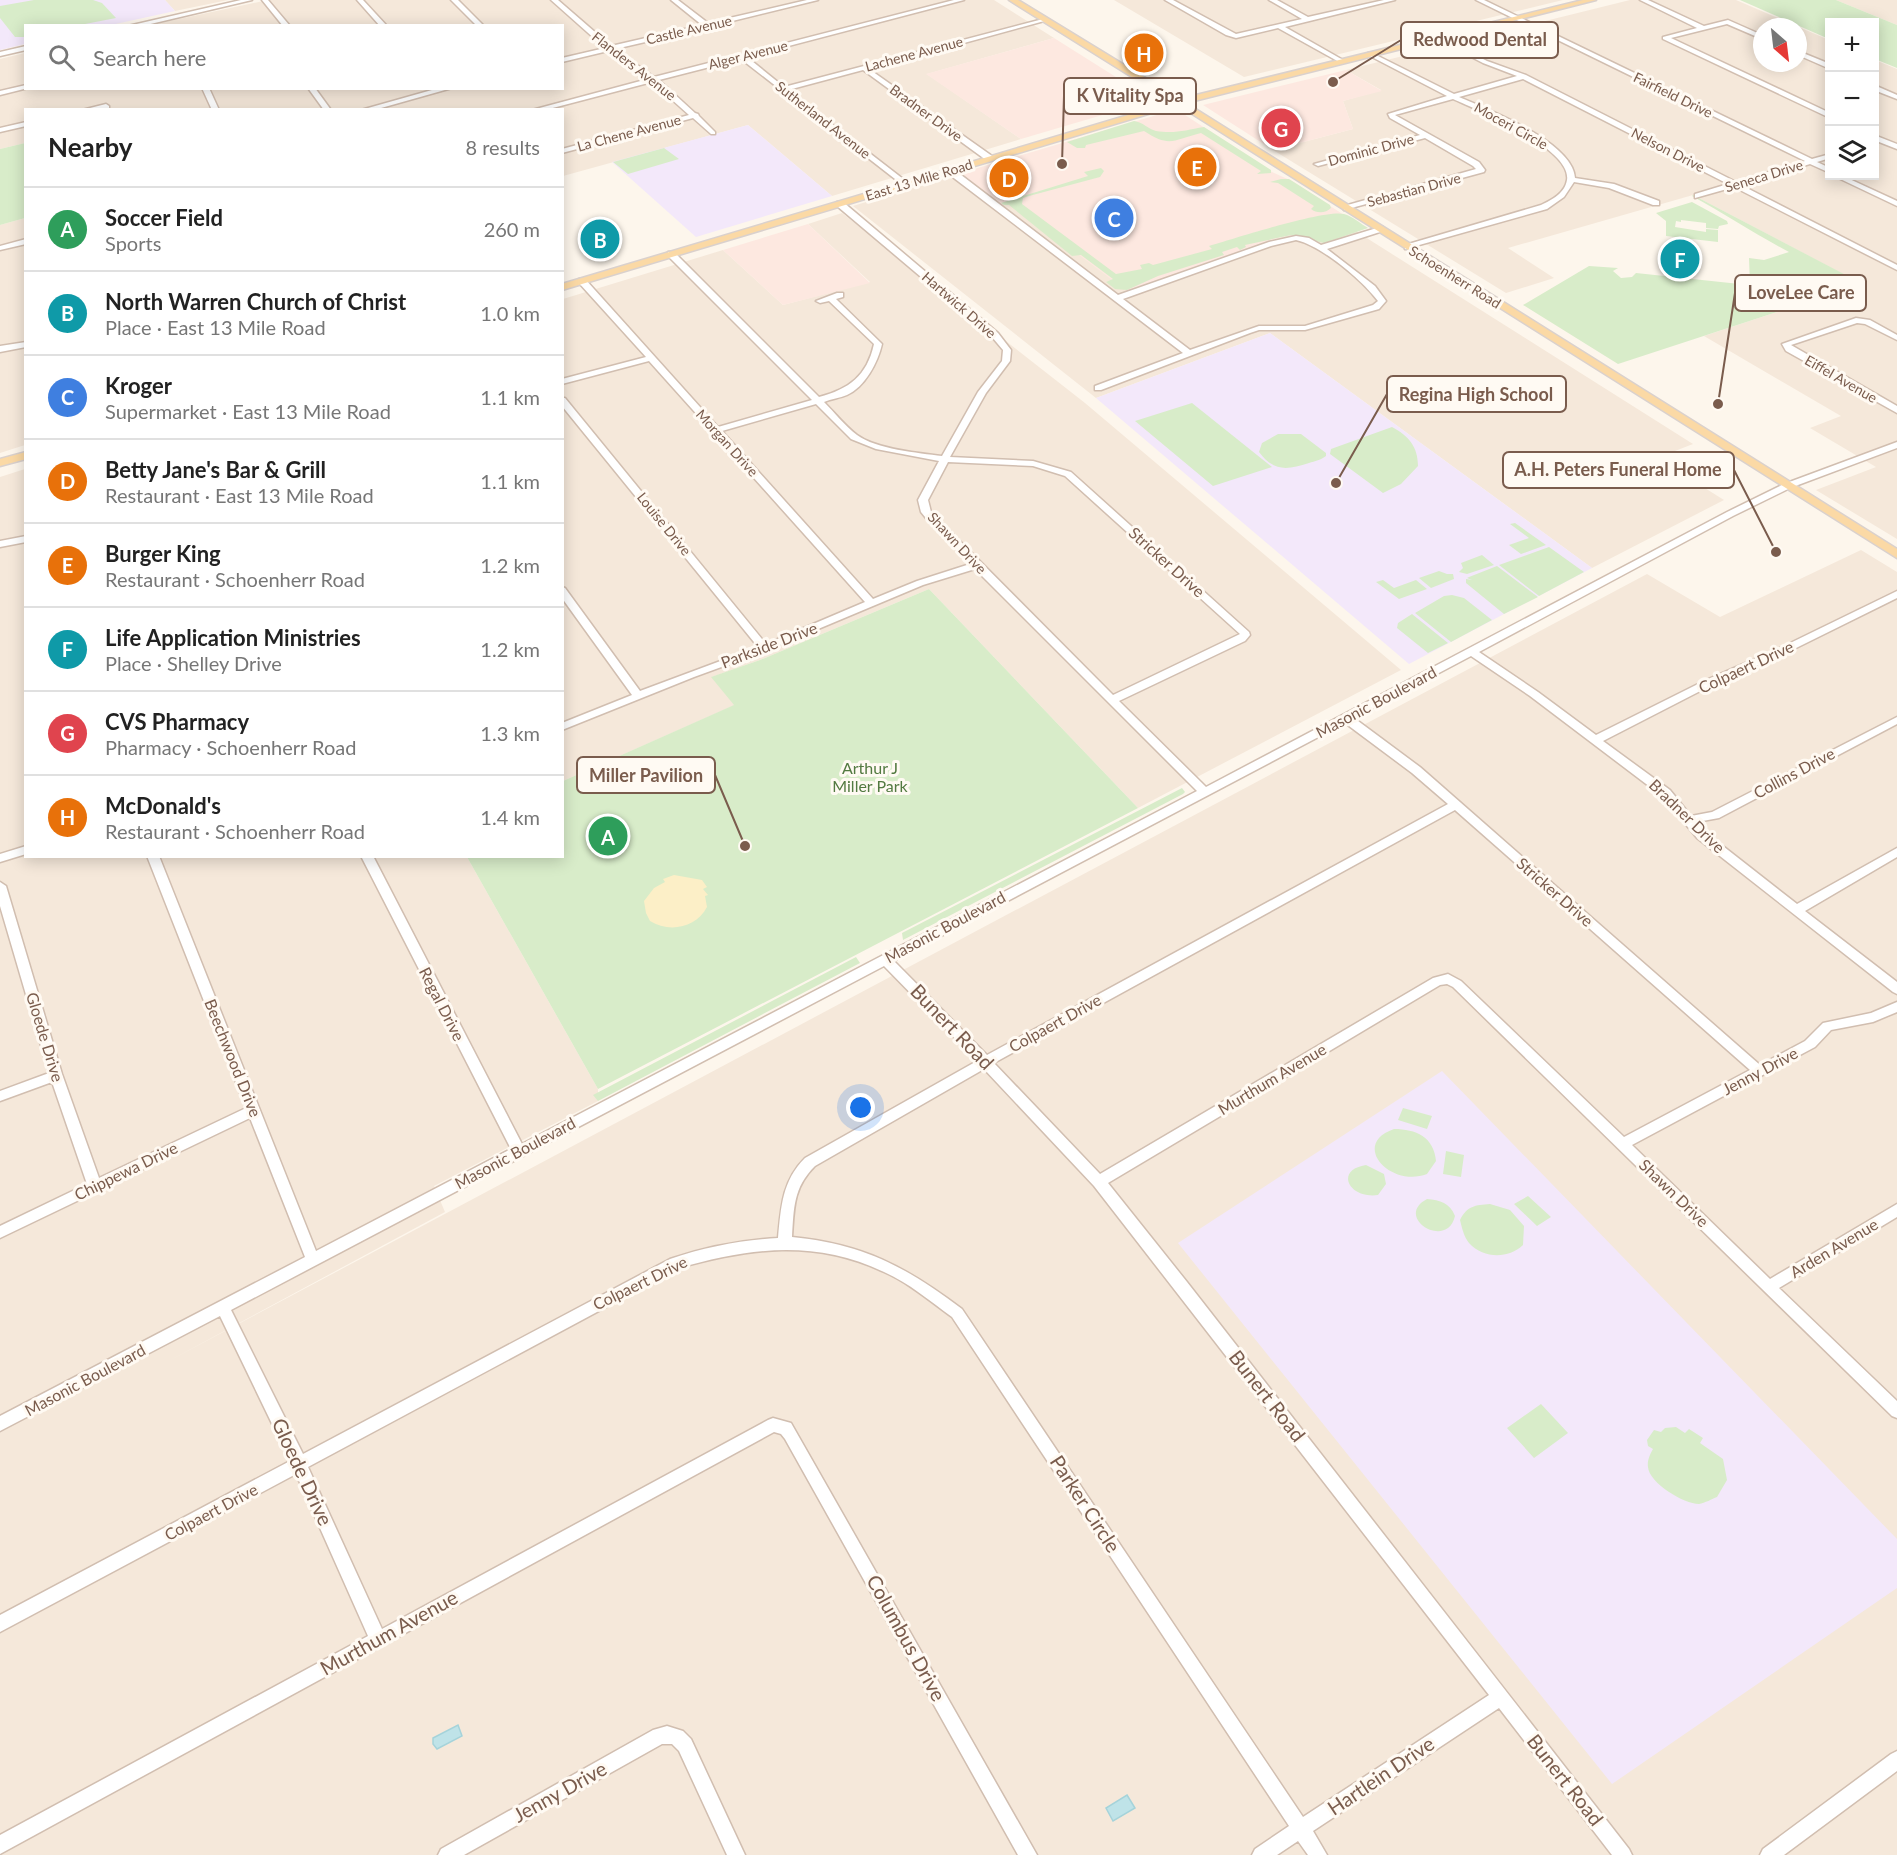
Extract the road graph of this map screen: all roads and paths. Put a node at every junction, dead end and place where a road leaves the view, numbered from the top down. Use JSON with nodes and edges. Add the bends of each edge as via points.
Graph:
{"nodes":[{"id":1,"x":249,"y":0,"type":"edge"},
{"id":2,"x":265,"y":0,"type":"edge"},
{"id":3,"x":360,"y":0,"type":"edge"},
{"id":4,"x":454,"y":0,"type":"edge"},
{"id":5,"x":554,"y":0,"type":"edge"},
{"id":6,"x":674,"y":0,"type":"edge"},
{"id":7,"x":776,"y":0,"type":"edge"},
{"id":8,"x":815,"y":0,"type":"edge"},
{"id":9,"x":961,"y":0,"type":"edge"},
{"id":10,"x":1013,"y":0,"type":"edge"},
{"id":11,"x":1168,"y":0,"type":"edge"},
{"id":12,"x":1272,"y":0,"type":"edge"},
{"id":13,"x":1392,"y":0,"type":"edge"},
{"id":14,"x":1479,"y":0,"type":"edge"},
{"id":15,"x":1592,"y":0,"type":"edge"},
{"id":16,"x":1643,"y":0,"type":"edge"},
{"id":17,"x":1379,"y":1,"type":"edge"},
{"id":18,"x":234,"y":2,"type":"edge"},
{"id":19,"x":786,"y":7,"type":"junction"},
{"id":20,"x":1517,"y":18,"type":"junction"},
{"id":21,"x":1045,"y":20,"type":"junction"},
{"id":22,"x":1308,"y":20,"type":"junction"},
{"id":23,"x":159,"y":23,"type":"edge"},
{"id":24,"x":285,"y":24,"type":"edge"},
{"id":25,"x":382,"y":24,"type":"edge"},
{"id":26,"x":479,"y":24,"type":"edge"},
{"id":27,"x":1279,"y":26,"type":"junction"},
{"id":28,"x":709,"y":27,"type":"junction"},
{"id":29,"x":1703,"y":28,"type":"junction"},
{"id":30,"x":1753,"y":33,"type":"edge"},
{"id":31,"x":1438,"y":38,"type":"junction"},
{"id":32,"x":24,"y":48,"type":"edge"},
{"id":33,"x":610,"y":49,"type":"junction"},
{"id":34,"x":0,"y":54,"type":"edge"},
{"id":35,"x":1370,"y":54,"type":"junction"},
{"id":36,"x":741,"y":56,"type":"junction"},
{"id":37,"x":1807,"y":57,"type":"edge"},
{"id":38,"x":564,"y":60,"type":"edge"},
{"id":39,"x":1341,"y":61,"type":"junction"},
{"id":40,"x":1825,"y":65,"type":"edge"},
{"id":41,"x":864,"y":68,"type":"junction"},
{"id":42,"x":1524,"y":76,"type":"junction"},
{"id":43,"x":653,"y":79,"type":"junction"},
{"id":44,"x":24,"y":87,"type":"edge"},
{"id":45,"x":784,"y":89,"type":"junction"},
{"id":46,"x":1879,"y":89,"type":"edge"},
{"id":47,"x":206,"y":90,"type":"edge"},
{"id":48,"x":312,"y":90,"type":"edge"},
{"id":49,"x":441,"y":90,"type":"edge"},
{"id":50,"x":0,"y":93,"type":"edge"},
{"id":51,"x":1454,"y":95,"type":"junction"},
{"id":52,"x":1897,"y":97,"type":"edge"},
{"id":53,"x":1179,"y":102,"type":"junction"},
{"id":54,"x":215,"y":108,"type":"edge"},
{"id":55,"x":326,"y":108,"type":"edge"},
{"id":56,"x":372,"y":108,"type":"edge"},
{"id":57,"x":544,"y":108,"type":"edge"},
{"id":58,"x":1825,"y":114,"type":"edge"},
{"id":59,"x":696,"y":115,"type":"junction"},
{"id":60,"x":24,"y":124,"type":"edge"},
{"id":61,"x":0,"y":130,"type":"edge"},
{"id":62,"x":713,"y":133,"type":"dead end"},
{"id":63,"x":1425,"y":136,"type":"junction"},
{"id":64,"x":1897,"y":136,"type":"edge"},
{"id":65,"x":1879,"y":142,"type":"edge"},
{"id":66,"x":1897,"y":147,"type":"edge"},
{"id":67,"x":564,"y":150,"type":"edge"},
{"id":68,"x":989,"y":158,"type":"junction"},
{"id":69,"x":1825,"y":158,"type":"edge"},
{"id":70,"x":1810,"y":162,"type":"junction"},
{"id":71,"x":1318,"y":164,"type":"dead end"},
{"id":72,"x":1825,"y":169,"type":"edge"},
{"id":73,"x":949,"y":170,"type":"junction"},
{"id":74,"x":1572,"y":180,"type":"junction"},
{"id":75,"x":1846,"y":180,"type":"edge"},
{"id":76,"x":904,"y":184,"type":"junction"},
{"id":77,"x":1735,"y":185,"type":"junction"},
{"id":78,"x":1698,"y":196,"type":"dead end"},
{"id":79,"x":1656,"y":202,"type":"dead end"},
{"id":80,"x":840,"y":204,"type":"junction"},
{"id":81,"x":1897,"y":204,"type":"edge"},
{"id":82,"x":1347,"y":208,"type":"junction"},
{"id":83,"x":1384,"y":232,"type":"junction"},
{"id":84,"x":24,"y":242,"type":"edge"},
{"id":85,"x":1408,"y":247,"type":"junction"},
{"id":86,"x":0,"y":248,"type":"edge"},
{"id":87,"x":1321,"y":248,"type":"junction"},
{"id":88,"x":1329,"y":253,"type":"junction"},
{"id":89,"x":671,"y":255,"type":"junction"},
{"id":90,"x":1897,"y":268,"type":"edge"},
{"id":91,"x":582,"y":281,"type":"junction"},
{"id":92,"x":564,"y":286,"type":"edge"},
{"id":93,"x":840,"y":295,"type":"dead end"},
{"id":94,"x":830,"y":298,"type":"junction"},
{"id":95,"x":1118,"y":298,"type":"junction"},
{"id":96,"x":820,"y":301,"type":"dead end"},
{"id":97,"x":1897,"y":338,"type":"edge"},
{"id":98,"x":24,"y":344,"type":"edge"},
{"id":99,"x":0,"y":349,"type":"edge"},
{"id":100,"x":1189,"y":353,"type":"junction"},
{"id":101,"x":651,"y":358,"type":"junction"},
{"id":102,"x":564,"y":381,"type":"edge"},
{"id":103,"x":1098,"y":388,"type":"dead end"},
{"id":104,"x":564,"y":402,"type":"edge"},
{"id":105,"x":817,"y":402,"type":"junction"},
{"id":106,"x":1897,"y":410,"type":"edge"},
{"id":107,"x":716,"y":430,"type":"junction"},
{"id":108,"x":1897,"y":445,"type":"edge"},
{"id":109,"x":24,"y":456,"type":"edge"},
{"id":110,"x":946,"y":458,"type":"junction"},
{"id":111,"x":0,"y":463,"type":"edge"},
{"id":112,"x":1787,"y":486,"type":"junction"},
{"id":113,"x":24,"y":539,"type":"edge"},
{"id":114,"x":0,"y":544,"type":"edge"},
{"id":115,"x":1897,"y":554,"type":"edge"},
{"id":116,"x":976,"y":565,"type":"junction"},
{"id":117,"x":564,"y":593,"type":"edge"},
{"id":118,"x":1897,"y":594,"type":"edge"},
{"id":119,"x":872,"y":604,"type":"junction"},
{"id":120,"x":764,"y":648,"type":"junction"},
{"id":121,"x":1471,"y":651,"type":"junction"},
{"id":122,"x":638,"y":696,"type":"junction"},
{"id":123,"x":1112,"y":700,"type":"junction"},
{"id":124,"x":1346,"y":718,"type":"junction"},
{"id":125,"x":1897,"y":720,"type":"edge"},
{"id":126,"x":564,"y":726,"type":"edge"},
{"id":127,"x":1596,"y":740,"type":"junction"},
{"id":128,"x":1203,"y":791,"type":"junction"},
{"id":129,"x":1455,"y":805,"type":"junction"},
{"id":130,"x":1690,"y":820,"type":"junction"},
{"id":131,"x":24,"y":851,"type":"edge"},
{"id":132,"x":1897,"y":852,"type":"edge"},
{"id":133,"x":0,"y":858,"type":"edge"},
{"id":134,"x":154,"y":858,"type":"edge"},
{"id":135,"x":368,"y":858,"type":"edge"},
{"id":136,"x":0,"y":886,"type":"edge"},
{"id":137,"x":1797,"y":910,"type":"junction"},
{"id":138,"x":885,"y":959,"type":"junction"},
{"id":139,"x":1448,"y":979,"type":"joint"},
{"id":140,"x":1897,"y":989,"type":"edge"},
{"id":141,"x":1897,"y":1007,"type":"edge"},
{"id":142,"x":986,"y":1062,"type":"junction"},
{"id":143,"x":1760,"y":1071,"type":"junction"},
{"id":144,"x":56,"y":1075,"type":"junction"},
{"id":145,"x":0,"y":1096,"type":"edge"},
{"id":146,"x":253,"y":1110,"type":"junction"},
{"id":147,"x":1623,"y":1144,"type":"junction"},
{"id":148,"x":519,"y":1150,"type":"junction"},
{"id":149,"x":1099,"y":1182,"type":"junction"},
{"id":150,"x":95,"y":1186,"type":"junction"},
{"id":151,"x":1897,"y":1210,"type":"edge"},
{"id":152,"x":0,"y":1232,"type":"edge"},
{"id":153,"x":784,"y":1243,"type":"junction"},
{"id":154,"x":313,"y":1260,"type":"junction"},
{"id":155,"x":1770,"y":1286,"type":"junction"},
{"id":156,"x":223,"y":1308,"type":"junction"},
{"id":157,"x":1897,"y":1411,"type":"edge"},
{"id":158,"x":0,"y":1424,"type":"edge"},
{"id":159,"x":780,"y":1425,"type":"joint"},
{"id":160,"x":299,"y":1465,"type":"junction"},
{"id":161,"x":0,"y":1624,"type":"edge"},
{"id":162,"x":378,"y":1639,"type":"junction"},
{"id":163,"x":1501,"y":1697,"type":"junction"},
{"id":164,"x":1897,"y":1760,"type":"edge"},
{"id":165,"x":1301,"y":1829,"type":"junction"},
{"id":166,"x":0,"y":1845,"type":"edge"},
{"id":167,"x":447,"y":1855,"type":"edge"},
{"id":168,"x":736,"y":1855,"type":"edge"},
{"id":169,"x":1028,"y":1855,"type":"edge"},
{"id":170,"x":1261,"y":1855,"type":"edge"},
{"id":171,"x":1318,"y":1855,"type":"edge"},
{"id":172,"x":1623,"y":1855,"type":"edge"},
{"id":173,"x":1769,"y":1855,"type":"edge"}],
"edges":[{"from":1,"to":18,"type":"street"},
{"from":2,"to":24,"type":"street"},
{"from":3,"to":25,"type":"street"},
{"from":4,"to":26,"type":"street"},
{"from":5,"to":33,"type":"street","name":"Flanders Avenue"},
{"from":6,"to":28,"type":"street"},
{"from":7,"to":19,"type":"street"},
{"from":8,"to":19,"type":"street","name":"Castle Avenue"},
{"from":9,"to":36,"type":"street","name":"Alger Avenue"},
{"from":10,"to":21,"type":"main road","name":"Schoenherr Road"},
{"from":11,"to":27,"type":"street","via":[[1236,36]]},
{"from":12,"to":22,"type":"street"},
{"from":13,"to":17,"type":"street"},
{"from":14,"to":20,"type":"street","name":"Fairfield Drive"},
{"from":15,"to":20,"type":"main road","name":"East 13 Mile Road"},
{"from":16,"to":29,"type":"street"},
{"from":17,"to":22,"type":"street"},
{"from":18,"to":23,"type":"street"},
{"from":19,"to":28,"type":"street","name":"Castle Avenue"},
{"from":20,"to":31,"type":"main road","name":"East 13 Mile Road"},
{"from":20,"to":70,"type":"street","name":"Fairfield Drive"},
{"from":21,"to":41,"type":"street","name":"Lachene Avenue"},
{"from":21,"to":53,"type":"main road","name":"Schoenherr Road"},
{"from":22,"to":27,"type":"street"},
{"from":27,"to":39,"type":"street"},
{"from":28,"to":33,"type":"street","name":"Castle Avenue"},
{"from":29,"to":30,"type":"street","via":[[1728,22]]},
{"from":29,"to":58,"type":"street","via":[[1665,38]]},
{"from":31,"to":35,"type":"main road","name":"East 13 Mile Road"},
{"from":31,"to":42,"type":"street","name":"Nelson Drive"},
{"from":32,"to":34,"type":"street"},
{"from":33,"to":38,"type":"street","name":"Castle Avenue"},
{"from":33,"to":43,"type":"street","name":"Flanders Avenue"},
{"from":35,"to":39,"type":"main road","name":"East 13 Mile Road"},
{"from":35,"to":51,"type":"street","name":"Moceri Circle"},
{"from":36,"to":43,"type":"street","name":"Alger Avenue"},
{"from":36,"to":45,"type":"street","name":"Sutherland Avenue"},
{"from":37,"to":40,"type":"street"},
{"from":39,"to":53,"type":"main road","name":"East 13 Mile Road"},
{"from":41,"to":45,"type":"street","name":"Lachene Avenue"},
{"from":41,"to":68,"type":"street","name":"Bradner Drive"},
{"from":42,"to":51,"type":"street"},
{"from":42,"to":77,"type":"street","name":"Nelson Drive"},
{"from":43,"to":57,"type":"street","name":"Alger Avenue"},
{"from":43,"to":59,"type":"street","name":"Flanders Avenue"},
{"from":44,"to":50,"type":"street"},
{"from":45,"to":76,"type":"street","name":"Sutherland Avenue"},
{"from":46,"to":52,"type":"street"},
{"from":47,"to":54,"type":"street"},
{"from":48,"to":55,"type":"street"},
{"from":49,"to":56,"type":"street"},
{"from":51,"to":63,"type":"street","via":[[1391,115]]},
{"from":51,"to":74,"type":"street","name":"Moceri Circle","via":[[1551,148],[1566,161]]},
{"from":53,"to":68,"type":"main road","name":"East 13 Mile Road"},
{"from":53,"to":82,"type":"main road","name":"Schoenherr Road"},
{"from":59,"to":62,"type":"street","name":"Flanders Avenue"},
{"from":59,"to":67,"type":"street","name":"La Chene Avenue"},
{"from":60,"to":61,"type":"street"},
{"from":63,"to":71,"type":"street","name":"Dominic Drive"},
{"from":63,"to":82,"type":"street","name":"Sebastian Drive","via":[[1481,170]]},
{"from":64,"to":65,"type":"street"},
{"from":65,"to":66,"type":"street"},
{"from":68,"to":73,"type":"main road","name":"East 13 Mile Road"},
{"from":69,"to":70,"type":"street","name":"Seneca Drive"},
{"from":70,"to":72,"type":"street","name":"Fairfield Drive"},
{"from":70,"to":77,"type":"street","name":"Seneca Drive"},
{"from":73,"to":76,"type":"main road","name":"East 13 Mile Road"},
{"from":73,"to":95,"type":"street"},
{"from":74,"to":79,"type":"street","via":[[1611,186]]},
{"from":74,"to":85,"type":"street","via":[[1564,194],[1544,207]]},
{"from":75,"to":81,"type":"street"},
{"from":76,"to":80,"type":"main road","name":"East 13 Mile Road"},
{"from":77,"to":78,"type":"street","name":"Seneca Drive"},
{"from":77,"to":90,"type":"street","name":"Nelson Drive"},
{"from":80,"to":89,"type":"main road","name":"East 13 Mile Road"},
{"from":80,"to":110,"type":"street","name":"Hartwick Drive","via":[[995,335],[1007,350],[1004,367],[982,392]]},
{"from":82,"to":83,"type":"main road","name":"Schoenherr Road"},
{"from":83,"to":85,"type":"main road","name":"Schoenherr Road"},
{"from":83,"to":87,"type":"street"},
{"from":83,"to":88,"type":"street"},
{"from":84,"to":86,"type":"street"},
{"from":85,"to":112,"type":"main road","name":"Schoenherr Road"},
{"from":87,"to":88,"type":"street"},
{"from":87,"to":95,"type":"street","via":[[1306,240],[1289,239]]},
{"from":88,"to":100,"type":"street","via":[[1372,288],[1380,304],[1305,328],[1258,327]]},
{"from":89,"to":91,"type":"main road","name":"East 13 Mile Road"},
{"from":89,"to":105,"type":"street"},
{"from":91,"to":92,"type":"main road","name":"East 13 Mile Road"},
{"from":91,"to":101,"type":"street","name":"Morgan Drive"},
{"from":93,"to":94,"type":"street"},
{"from":94,"to":96,"type":"street"},
{"from":94,"to":105,"type":"street","via":[[872,336],[878,348],[849,390]]},
{"from":95,"to":100,"type":"street"},
{"from":97,"to":106,"type":"street","name":"Eiffel Avenue","via":[[1856,320],[1786,346]]},
{"from":98,"to":99,"type":"street"},
{"from":100,"to":103,"type":"street"},
{"from":101,"to":102,"type":"street"},
{"from":101,"to":107,"type":"street","name":"Morgan Drive"},
{"from":104,"to":120,"type":"street","name":"Louise Drive"},
{"from":105,"to":107,"type":"street"},
{"from":105,"to":110,"type":"street","via":[[862,442]]},
{"from":107,"to":119,"type":"street","name":"Morgan Drive"},
{"from":108,"to":112,"type":"street","name":"Masonic Boulevard"},
{"from":109,"to":111,"type":"main road"},
{"from":110,"to":116,"type":"street","name":"Shawn Drive","via":[[923,500],[924,506],[933,521]]},
{"from":110,"to":123,"type":"street","name":"Stricker Drive","via":[[1024,461],[1068,474],[1245,634]]},
{"from":112,"to":115,"type":"main road","name":"Schoenherr Road"},
{"from":112,"to":121,"type":"street","name":"Masonic Boulevard"},
{"from":113,"to":114,"type":"street"},
{"from":116,"to":119,"type":"street","name":"Parkside Drive"},
{"from":116,"to":123,"type":"street","name":"Shawn Drive"},
{"from":117,"to":122,"type":"street"},
{"from":118,"to":127,"type":"street","name":"Colpaert Drive"},
{"from":119,"to":120,"type":"street","name":"Parkside Drive"},
{"from":120,"to":122,"type":"street","name":"Parkside Drive"},
{"from":121,"to":124,"type":"street","name":"Masonic Boulevard"},
{"from":121,"to":127,"type":"street","name":"Bradner Drive"},
{"from":122,"to":126,"type":"street","name":"Parkside Drive"},
{"from":123,"to":128,"type":"street","name":"Shawn Drive"},
{"from":124,"to":128,"type":"street","name":"Masonic Boulevard"},
{"from":124,"to":129,"type":"street","name":"Stricker Drive","via":[[1416,770]]},
{"from":125,"to":130,"type":"street","name":"Collins Drive","via":[[1715,815]]},
{"from":127,"to":130,"type":"street","name":"Bradner Drive","via":[[1666,793]]},
{"from":128,"to":138,"type":"street","name":"Masonic Boulevard"},
{"from":129,"to":142,"type":"street","name":"Colpaert Drive"},
{"from":129,"to":143,"type":"street","name":"Stricker Drive"},
{"from":130,"to":137,"type":"street","name":"Bradner Drive","via":[[1701,835]]},
{"from":131,"to":133,"type":"street"},
{"from":132,"to":137,"type":"street"},
{"from":134,"to":146,"type":"street","name":"Beechwood Drive"},
{"from":135,"to":148,"type":"street","name":"Regal Drive"},
{"from":136,"to":144,"type":"street","name":"Gloede Drive"},
{"from":137,"to":140,"type":"street","name":"Bradner Drive"},
{"from":138,"to":142,"type":"street","name":"Bunert Road"},
{"from":138,"to":148,"type":"street","name":"Masonic Boulevard"},
{"from":139,"to":147,"type":"street","name":"Shawn Drive"},
{"from":139,"to":149,"type":"street","name":"Murthum Avenue","via":[[1437,981]]},
{"from":141,"to":143,"type":"street","name":"Jenny Drive","via":[[1873,1017],[1827,1026],[1810,1044]]},
{"from":142,"to":149,"type":"street","name":"Bunert Road"},
{"from":142,"to":153,"type":"street","name":"Colpaert Drive","via":[[830,1150],[797,1173],[789,1196]]},
{"from":143,"to":147,"type":"street","name":"Jenny Drive"},
{"from":144,"to":145,"type":"street"},
{"from":144,"to":150,"type":"street","name":"Gloede Drive"},
{"from":146,"to":150,"type":"street","name":"Chippewa Drive"},
{"from":146,"to":154,"type":"street","name":"Beechwood Drive"},
{"from":147,"to":155,"type":"street","name":"Shawn Drive"},
{"from":148,"to":154,"type":"street","name":"Masonic Boulevard"},
{"from":149,"to":163,"type":"street","name":"Bunert Road"},
{"from":150,"to":152,"type":"street","name":"Chippewa Drive"},
{"from":151,"to":155,"type":"street","name":"Arden Avenue"},
{"from":153,"to":160,"type":"street","name":"Colpaert Drive","via":[[726,1248],[675,1263]]},
{"from":153,"to":165,"type":"street","name":"Parker Circle","via":[[813,1244],[871,1258],[898,1270],[957,1313]]},
{"from":154,"to":156,"type":"street","name":"Masonic Boulevard"},
{"from":155,"to":157,"type":"street","name":"Shawn Drive"},
{"from":156,"to":158,"type":"street","name":"Masonic Boulevard"},
{"from":156,"to":160,"type":"street","name":"Gloede Drive"},
{"from":159,"to":162,"type":"street","name":"Murthum Avenue","via":[[765,1428]]},
{"from":159,"to":169,"type":"street","name":"Columbus Drive","via":[[790,1434]]},
{"from":160,"to":161,"type":"street","name":"Colpaert Drive"},
{"from":160,"to":162,"type":"street","name":"Gloede Drive"},
{"from":162,"to":166,"type":"street","name":"Murthum Avenue"},
{"from":163,"to":165,"type":"street","name":"Hartlein Drive"},
{"from":163,"to":172,"type":"street","name":"Bunert Road"},
{"from":164,"to":173,"type":"street"},
{"from":165,"to":170,"type":"street","name":"Hartlein Drive"},
{"from":165,"to":171,"type":"street","name":"Parker Circle"},
{"from":167,"to":168,"type":"street","name":"Jenny Drive","via":[[659,1736],[675,1735],[685,1745]]}]}
